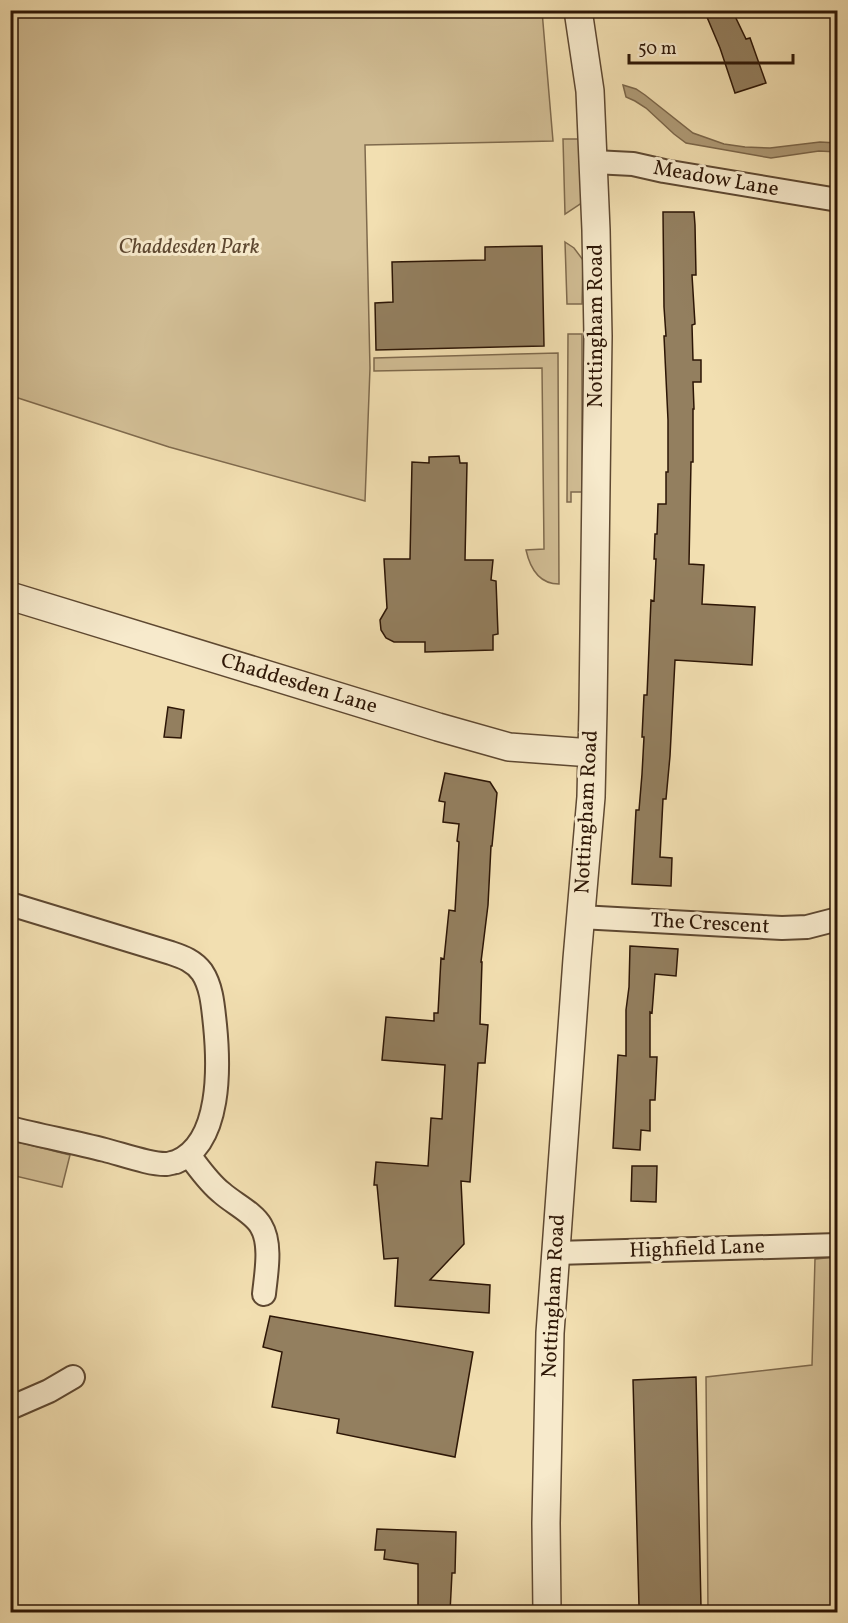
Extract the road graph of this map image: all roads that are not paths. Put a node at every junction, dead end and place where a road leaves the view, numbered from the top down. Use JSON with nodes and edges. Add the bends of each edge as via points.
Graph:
{"nodes":[{"id":1,"x":578,"y":10,"type":"edge"},
{"id":2,"x":594,"y":162,"type":"junction"},
{"id":3,"x":837,"y":200,"type":"edge"},
{"id":4,"x":10,"y":596,"type":"edge"},
{"id":5,"x":592,"y":753,"type":"junction"},
{"id":6,"x":10,"y":904,"type":"edge"},
{"id":7,"x":580,"y":917,"type":"junction"},
{"id":8,"x":837,"y":918,"type":"edge"},
{"id":9,"x":10,"y":1128,"type":"edge"},
{"id":10,"x":189,"y":1155,"type":"junction"},
{"id":11,"x":837,"y":1245,"type":"edge"},
{"id":12,"x":556,"y":1253,"type":"junction"},
{"id":13,"x":264,"y":1294,"type":"dead end"},
{"id":14,"x":73,"y":1377,"type":"dead end"},
{"id":15,"x":10,"y":1408,"type":"edge"},
{"id":16,"x":547,"y":1612,"type":"edge"}],
"edges":[{"from":1,"to":2,"type":"street","name":"Nottingham Road","via":[[590,92]]},
{"from":2,"to":3,"type":"street","name":"Meadow Lane","via":[[633,164]]},
{"from":2,"to":5,"type":"street","name":"Nottingham Road","via":[[598,336]]},
{"from":4,"to":5,"type":"street","name":"Chaddesden Lane","via":[[509,747]]},
{"from":5,"to":7,"type":"street","name":"Nottingham Road"},
{"from":6,"to":10,"type":"street","via":[[184,958],[202,972],[213,1006],[217,1077],[206,1130]]},
{"from":7,"to":8,"type":"street","name":"The Crescent","via":[[782,928],[807,927]]},
{"from":7,"to":12,"type":"street","name":"Nottingham Road"},
{"from":9,"to":10,"type":"street","via":[[168,1164]]},
{"from":10,"to":13,"type":"street","via":[[220,1192],[261,1226],[267,1244]]},
{"from":11,"to":12,"type":"street","name":"Highfield Lane"},
{"from":12,"to":16,"type":"street","name":"Nottingham Road","via":[[550,1333]]},
{"from":14,"to":15,"type":"street"}]}
